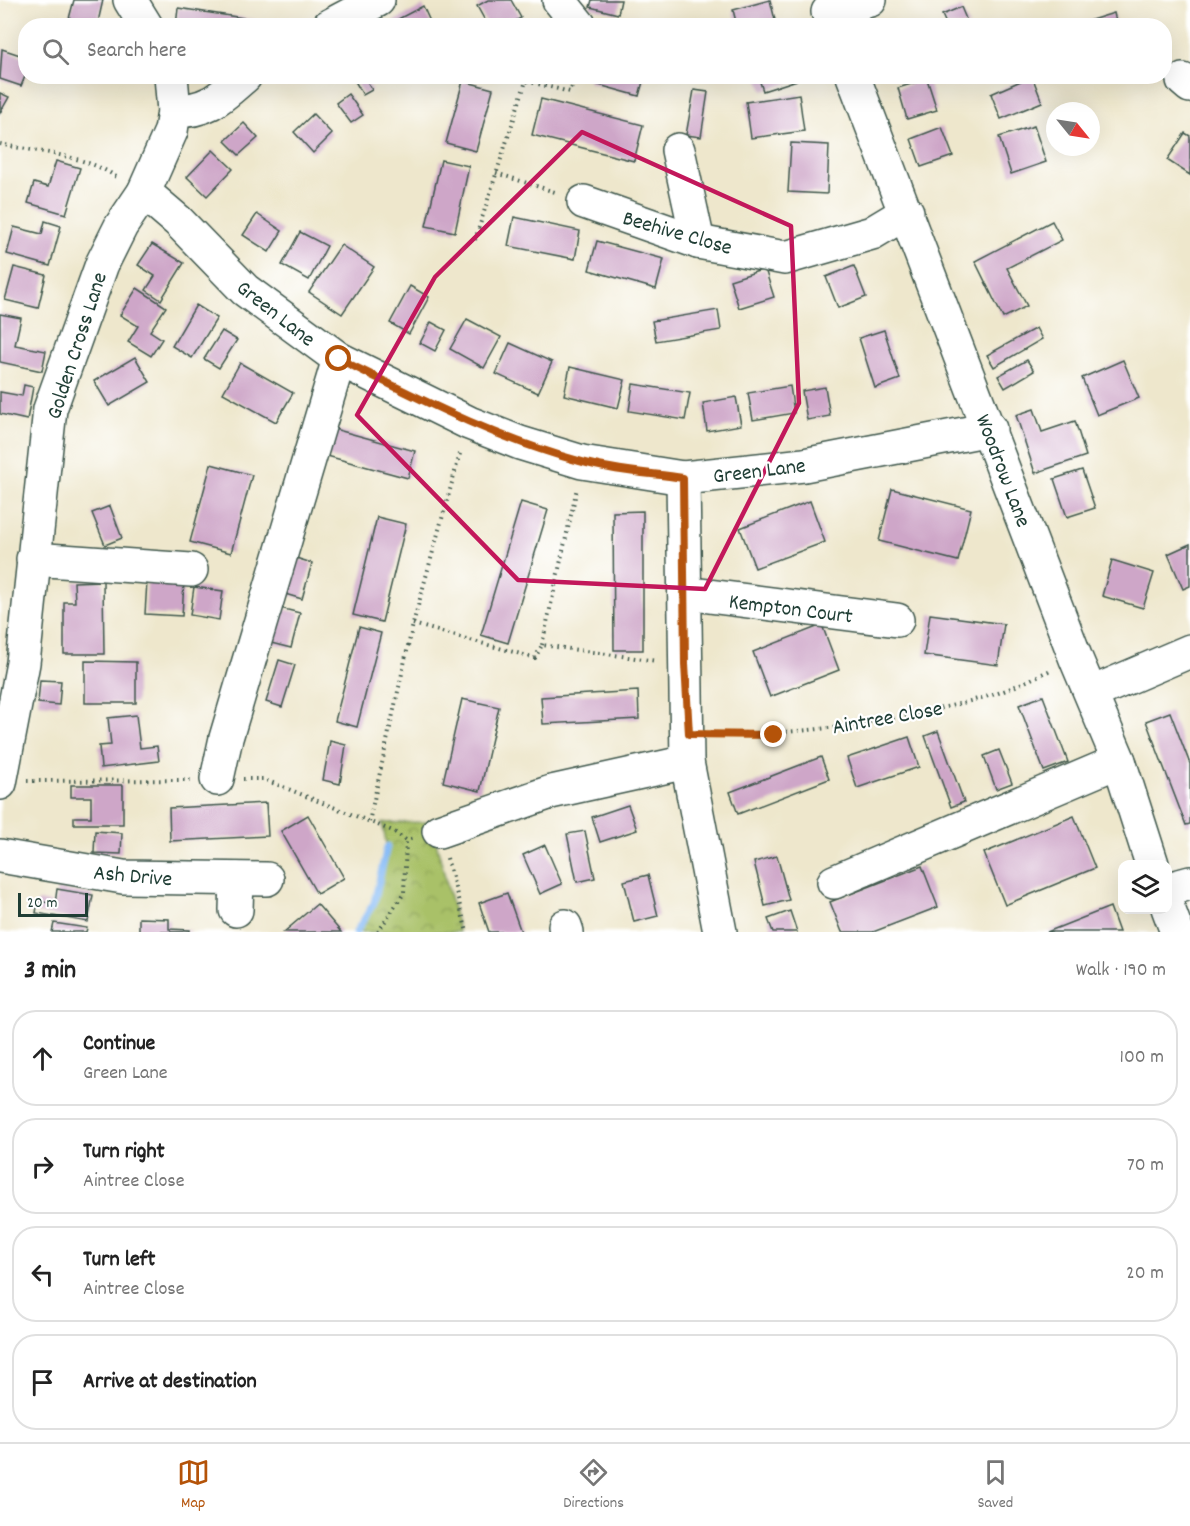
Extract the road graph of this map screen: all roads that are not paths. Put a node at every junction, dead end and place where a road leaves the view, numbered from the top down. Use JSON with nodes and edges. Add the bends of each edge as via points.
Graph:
{"nodes":[{"id":1,"x":129,"y":0,"type":"edge"},
{"id":2,"x":378,"y":0,"type":"edge"},
{"id":3,"x":559,"y":0,"type":"edge"},
{"id":4,"x":870,"y":0,"type":"edge"},
{"id":5,"x":828,"y":12,"type":"edge"},
{"id":6,"x":141,"y":18,"type":"edge"},
{"id":7,"x":344,"y":18,"type":"edge"},
{"id":8,"x":574,"y":18,"type":"edge"},
{"id":9,"x":172,"y":84,"type":"edge"},
{"id":10,"x":236,"y":84,"type":"edge"},
{"id":11,"x":856,"y":84,"type":"edge"},
{"id":12,"x":174,"y":111,"type":"junction"},
{"id":13,"x":678,"y":150,"type":"dead end"},
{"id":14,"x":141,"y":195,"type":"junction"},
{"id":15,"x":584,"y":202,"type":"road end"},
{"id":16,"x":907,"y":212,"type":"junction"},
{"id":17,"x":698,"y":242,"type":"junction"},
{"id":18,"x":339,"y":359,"type":"junction"},
{"id":19,"x":990,"y":429,"type":"junction"},
{"id":20,"x":683,"y":478,"type":"junction"},
{"id":21,"x":33,"y":559,"type":"junction"},
{"id":22,"x":191,"y":570,"type":"dead end"},
{"id":23,"x":685,"y":593,"type":"junction"},
{"id":24,"x":897,"y":620,"type":"dead end"},
{"id":25,"x":1190,"y":651,"type":"edge"},
{"id":26,"x":1092,"y":693,"type":"junction"},
{"id":27,"x":688,"y":748,"type":"junction"},
{"id":28,"x":1119,"y":761,"type":"junction"},
{"id":29,"x":217,"y":780,"type":"dead end"},
{"id":30,"x":0,"y":783,"type":"edge"},
{"id":31,"x":439,"y":831,"type":"road end"},
{"id":32,"x":0,"y":856,"type":"edge"},
{"id":33,"x":1151,"y":860,"type":"edge"},
{"id":34,"x":834,"y":882,"type":"dead end"},
{"id":35,"x":1190,"y":883,"type":"edge"},
{"id":36,"x":1172,"y":888,"type":"edge"},
{"id":37,"x":247,"y":889,"type":"dead end"},
{"id":38,"x":1170,"y":914,"type":"edge"},
{"id":39,"x":720,"y":932,"type":"edge"},
{"id":40,"x":1177,"y":932,"type":"edge"}],
"edges":[{"from":1,"to":6,"type":"street"},
{"from":2,"to":7,"type":"street"},
{"from":3,"to":8,"type":"street"},
{"from":4,"to":5,"type":"street"},
{"from":9,"to":12,"type":"street","name":"Golden Cross Lane"},
{"from":10,"to":12,"type":"street","via":[[215,102],[195,111]]},
{"from":11,"to":16,"type":"street","name":"Woodrow Lane"},
{"from":12,"to":14,"type":"street","name":"Golden Cross Lane","via":[[171,131]]},
{"from":13,"to":17,"type":"street"},
{"from":14,"to":18,"type":"street","name":"Green Lane","via":[[178,221],[245,291]]},
{"from":14,"to":21,"type":"street","name":"Golden Cross Lane","via":[[102,264],[50,410]]},
{"from":15,"to":17,"type":"street","name":"Beehive Close"},
{"from":16,"to":17,"type":"street","name":"Beehive Close","via":[[872,233],[785,258]]},
{"from":16,"to":19,"type":"street","name":"Woodrow Lane"},
{"from":18,"to":20,"type":"street","name":"Green Lane","via":[[469,423],[520,443],[582,462]]},
{"from":18,"to":29,"type":"street","via":[[226,738]]},
{"from":19,"to":20,"type":"street","name":"Green Lane","via":[[804,465]]},
{"from":19,"to":26,"type":"street","name":"Woodrow Lane"},
{"from":20,"to":23,"type":"street"},
{"from":21,"to":22,"type":"street"},
{"from":21,"to":30,"type":"street","name":"Golden Cross Lane","via":[[23,663]]},
{"from":23,"to":24,"type":"street","name":"Kempton Court"},
{"from":23,"to":27,"type":"street"},
{"from":25,"to":26,"type":"street"},
{"from":26,"to":28,"type":"street","name":"Woodrow Lane"},
{"from":27,"to":31,"type":"street"},
{"from":27,"to":39,"type":"street"},
{"from":28,"to":33,"type":"street","name":"Woodrow Lane"},
{"from":28,"to":34,"type":"street"},
{"from":32,"to":37,"type":"street","name":"Ash Drive","via":[[123,877]]},
{"from":35,"to":36,"type":"street"},
{"from":38,"to":40,"type":"street"}]}
